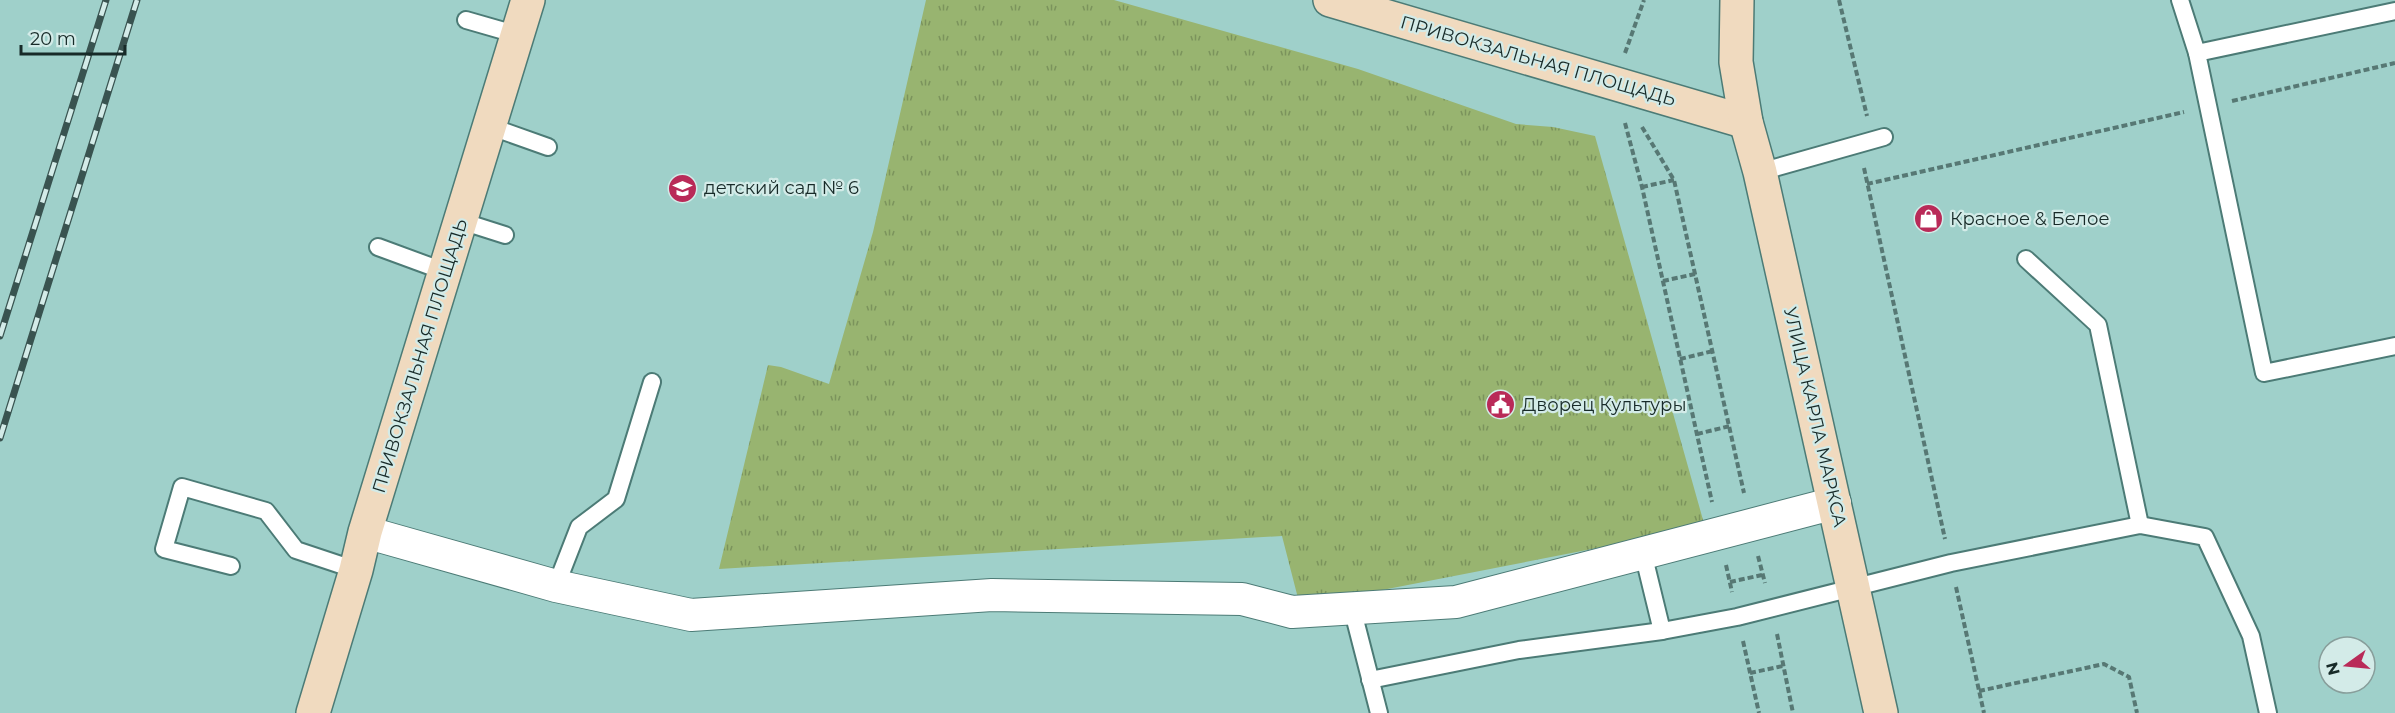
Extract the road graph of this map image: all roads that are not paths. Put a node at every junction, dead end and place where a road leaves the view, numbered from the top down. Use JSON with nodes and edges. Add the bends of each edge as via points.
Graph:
{"nodes":[{"id":1,"x":528,"y":0,"type":"edge"},
{"id":2,"x":1330,"y":0,"type":"edge"},
{"id":3,"x":1737,"y":0,"type":"edge"},
{"id":4,"x":2180,"y":0,"type":"edge"},
{"id":5,"x":2395,"y":11,"type":"edge"},
{"id":6,"x":466,"y":20,"type":"dead end"},
{"id":7,"x":518,"y":35,"type":"junction"},
{"id":8,"x":2197,"y":53,"type":"junction"},
{"id":9,"x":1746,"y":122,"type":"junction"},
{"id":10,"x":489,"y":126,"type":"junction"},
{"id":11,"x":1872,"y":141,"type":"road end"},
{"id":12,"x":548,"y":147,"type":"dead end"},
{"id":13,"x":1760,"y":172,"type":"junction"},
{"id":14,"x":461,"y":221,"type":"junction"},
{"id":15,"x":505,"y":235,"type":"dead end"},
{"id":16,"x":378,"y":247,"type":"dead end"},
{"id":17,"x":2026,"y":259,"type":"dead end"},
{"id":18,"x":446,"y":272,"type":"junction"},
{"id":19,"x":2395,"y":346,"type":"edge"},
{"id":20,"x":652,"y":382,"type":"dead end"},
{"id":21,"x":1835,"y":503,"type":"junction"},
{"id":22,"x":2140,"y":525,"type":"junction"},
{"id":23,"x":365,"y":532,"type":"junction"},
{"id":24,"x":1643,"y":553,"type":"junction"},
{"id":25,"x":231,"y":566,"type":"dead end"},
{"id":26,"x":356,"y":570,"type":"junction"},
{"id":27,"x":556,"y":586,"type":"junction"},
{"id":28,"x":1854,"y":589,"type":"junction"},
{"id":29,"x":1352,"y":608,"type":"junction"},
{"id":30,"x":1662,"y":631,"type":"junction"},
{"id":31,"x":1370,"y":680,"type":"junction"},
{"id":32,"x":313,"y":713,"type":"edge"},
{"id":33,"x":1379,"y":713,"type":"edge"},
{"id":34,"x":1881,"y":713,"type":"edge"},
{"id":35,"x":2268,"y":713,"type":"edge"}],
"edges":[{"from":1,"to":7,"type":"street","name":"ПРИВОКЗАЛЬНАЯ ПЛОЩАДЬ"},
{"from":2,"to":9,"type":"street","name":"ПРИВОКЗАЛЬНАЯ ПЛОЩАДЬ"},
{"from":3,"to":9,"type":"street","name":"УЛИЦА КАРЛА МАРКСА","via":[[1736,62]]},
{"from":4,"to":8,"type":"lane"},
{"from":5,"to":8,"type":"lane"},
{"from":6,"to":7,"type":"lane"},
{"from":7,"to":10,"type":"street","name":"ПРИВОКЗАЛЬНАЯ ПЛОЩАДЬ"},
{"from":8,"to":19,"type":"lane","via":[[2264,373]]},
{"from":9,"to":13,"type":"street","name":"УЛИЦА КАРЛА МАРКСА"},
{"from":10,"to":12,"type":"lane"},
{"from":10,"to":14,"type":"street","name":"ПРИВОКЗАЛЬНАЯ ПЛОЩАДЬ"},
{"from":11,"to":13,"type":"lane"},
{"from":13,"to":21,"type":"street","name":"УЛИЦА КАРЛА МАРКСА"},
{"from":14,"to":15,"type":"lane"},
{"from":14,"to":18,"type":"street","name":"ПРИВОКЗАЛЬНАЯ ПЛОЩАДЬ"},
{"from":16,"to":18,"type":"lane"},
{"from":17,"to":22,"type":"lane","via":[[2098,325]]},
{"from":18,"to":23,"type":"street","name":"ПРИВОКЗАЛЬНАЯ ПЛОЩАДЬ"},
{"from":20,"to":27,"type":"lane","via":[[616,499],[579,528]]},
{"from":21,"to":24,"type":"street"},
{"from":21,"to":28,"type":"street","name":"УЛИЦА КАРЛА МАРКСА"},
{"from":22,"to":28,"type":"lane","via":[[1951,563]]},
{"from":22,"to":35,"type":"lane","via":[[2205,537],[2251,636]]},
{"from":23,"to":26,"type":"street","name":"ПРИВОКЗАЛЬНАЯ ПЛОЩАДЬ"},
{"from":23,"to":27,"type":"street"},
{"from":24,"to":29,"type":"street","via":[[1456,602]]},
{"from":24,"to":30,"type":"lane"},
{"from":25,"to":26,"type":"lane","via":[[164,549],[182,487],[266,511],[296,550]]},
{"from":26,"to":32,"type":"street","name":"ПРИВОКЗАЛЬНАЯ ПЛОЩАДЬ"},
{"from":27,"to":29,"type":"street","via":[[691,615],[992,595],[1242,599],[1292,612]]},
{"from":28,"to":30,"type":"lane"},
{"from":28,"to":34,"type":"street","name":"УЛИЦА КАРЛА МАРКСА"},
{"from":29,"to":31,"type":"lane"},
{"from":30,"to":31,"type":"lane","via":[[1519,650]]},
{"from":31,"to":33,"type":"lane"}]}
